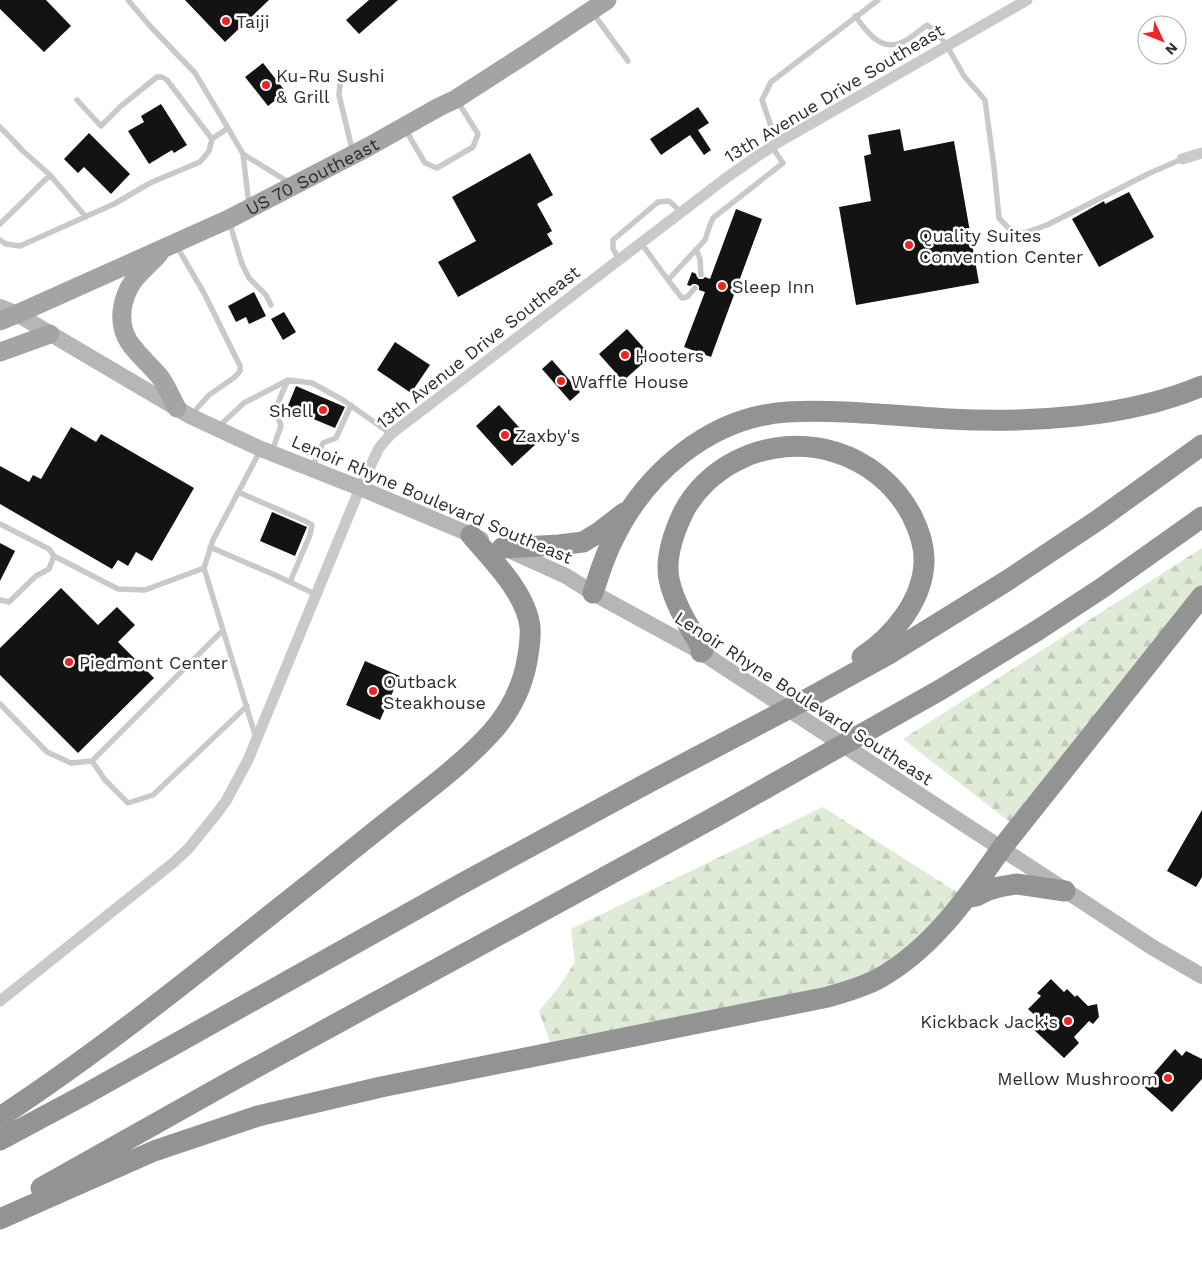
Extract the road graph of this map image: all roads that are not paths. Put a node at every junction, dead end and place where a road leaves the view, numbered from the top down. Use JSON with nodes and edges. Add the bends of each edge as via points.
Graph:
{"nodes":[{"id":1,"x":128,"y":0,"type":"edge"},
{"id":2,"x":606,"y":0,"type":"edge"},
{"id":3,"x":878,"y":0,"type":"edge"},
{"id":4,"x":1027,"y":0,"type":"edge"},
{"id":5,"x":591,"y":11,"type":"junction"},
{"id":6,"x":855,"y":16,"type":"junction"},
{"id":7,"x":947,"y":46,"type":"junction"},
{"id":8,"x":628,"y":61,"type":"dead end"},
{"id":9,"x":341,"y":73,"type":"dead end"},
{"id":10,"x":456,"y":99,"type":"junction"},
{"id":11,"x":76,"y":100,"type":"dead end"},
{"id":12,"x":0,"y":127,"type":"edge"},
{"id":13,"x":404,"y":127,"type":"junction"},
{"id":14,"x":228,"y":128,"type":"junction"},
{"id":15,"x":212,"y":139,"type":"junction"},
{"id":16,"x":775,"y":144,"type":"junction"},
{"id":17,"x":1202,"y":153,"type":"edge"},
{"id":18,"x":243,"y":154,"type":"junction"},
{"id":19,"x":354,"y":155,"type":"junction"},
{"id":20,"x":1182,"y":159,"type":"joint"},
{"id":21,"x":50,"y":175,"type":"junction"},
{"id":22,"x":294,"y":185,"type":"junction"},
{"id":23,"x":249,"y":208,"type":"junction"},
{"id":24,"x":680,"y":212,"type":"junction"},
{"id":25,"x":86,"y":217,"type":"junction"},
{"id":26,"x":229,"y":219,"type":"junction"},
{"id":27,"x":0,"y":224,"type":"edge"},
{"id":28,"x":0,"y":240,"type":"edge"},
{"id":29,"x":641,"y":243,"type":"junction"},
{"id":30,"x":170,"y":245,"type":"junction"},
{"id":31,"x":696,"y":249,"type":"junction"},
{"id":32,"x":619,"y":259,"type":"junction"},
{"id":33,"x":700,"y":275,"type":"dead end"},
{"id":34,"x":668,"y":280,"type":"junction"},
{"id":35,"x":695,"y":288,"type":"dead end"},
{"id":36,"x":271,"y":305,"type":"dead end"},
{"id":37,"x":0,"y":307,"type":"edge"},
{"id":38,"x":9,"y":317,"type":"edge"},
{"id":39,"x":50,"y":334,"type":"junction"},
{"id":40,"x":0,"y":352,"type":"edge"},
{"id":41,"x":288,"y":380,"type":"junction"},
{"id":42,"x":1202,"y":386,"type":"edge"},
{"id":43,"x":351,"y":405,"type":"junction"},
{"id":44,"x":183,"y":412,"type":"junction"},
{"id":45,"x":216,"y":428,"type":"junction"},
{"id":46,"x":390,"y":434,"type":"junction"},
{"id":47,"x":1202,"y":444,"type":"edge"},
{"id":48,"x":266,"y":451,"type":"junction"},
{"id":49,"x":311,"y":469,"type":"junction"},
{"id":50,"x":360,"y":488,"type":"junction"},
{"id":51,"x":238,"y":492,"type":"junction"},
{"id":52,"x":639,"y":496,"type":"junction"},
{"id":53,"x":1202,"y":517,"type":"edge"},
{"id":54,"x":0,"y":524,"type":"edge"},
{"id":55,"x":472,"y":535,"type":"junction"},
{"id":56,"x":210,"y":547,"type":"junction"},
{"id":57,"x":502,"y":548,"type":"junction"},
{"id":58,"x":54,"y":556,"type":"junction"},
{"id":59,"x":204,"y":568,"type":"junction"},
{"id":60,"x":290,"y":582,"type":"junction"},
{"id":61,"x":593,"y":593,"type":"junction"},
{"id":62,"x":317,"y":595,"type":"junction"},
{"id":63,"x":1202,"y":596,"type":"edge"},
{"id":64,"x":0,"y":600,"type":"edge"},
{"id":65,"x":223,"y":630,"type":"junction"},
{"id":66,"x":701,"y":652,"type":"junction"},
{"id":67,"x":809,"y":698,"type":"junction"},
{"id":68,"x":0,"y":704,"type":"edge"},
{"id":69,"x":246,"y":706,"type":"junction"},
{"id":70,"x":257,"y":740,"type":"junction"},
{"id":71,"x":92,"y":761,"type":"junction"},
{"id":72,"x":1001,"y":850,"type":"junction"},
{"id":73,"x":1065,"y":891,"type":"junction"},
{"id":74,"x":966,"y":898,"type":"junction"},
{"id":75,"x":1202,"y":976,"type":"edge"},
{"id":76,"x":0,"y":1001,"type":"edge"},
{"id":77,"x":0,"y":1117,"type":"edge"},
{"id":78,"x":0,"y":1140,"type":"edge"},
{"id":79,"x":0,"y":1212,"type":"edge"},
{"id":80,"x":0,"y":1219,"type":"edge"}],
"edges":[{"from":1,"to":14,"type":"lane","via":[[195,72]]},
{"from":2,"to":5,"type":"main road","name":"US 70 Southeast"},
{"from":3,"to":6,"type":"lane"},
{"from":4,"to":7,"type":"street","name":"13th Avenue Drive Southeast"},
{"from":5,"to":8,"type":"lane"},
{"from":5,"to":10,"type":"main road","name":"US 70 Southeast"},
{"from":6,"to":7,"type":"lane","via":[[872,38],[887,45],[900,43],[927,25]]},
{"from":6,"to":16,"type":"lane","via":[[771,82],[762,100]]},
{"from":7,"to":16,"type":"street","name":"13th Avenue Drive Southeast"},
{"from":7,"to":20,"type":"lane","via":[[964,76],[985,100],[999,218],[1016,236],[1047,225]]},
{"from":9,"to":19,"type":"lane","via":[[339,95]]},
{"from":10,"to":13,"type":"main road","name":"US 70 Southeast"},
{"from":10,"to":13,"type":"lane","via":[[478,134],[473,147],[437,168],[425,163]]},
{"from":11,"to":15,"type":"lane","via":[[101,126],[157,77],[162,77]]},
{"from":12,"to":21,"type":"lane"},
{"from":13,"to":19,"type":"main road","name":"US 70 Southeast"},
{"from":14,"to":15,"type":"lane"},
{"from":14,"to":18,"type":"lane"},
{"from":15,"to":25,"type":"lane","via":[[209,151],[200,162],[150,183]]},
{"from":16,"to":24,"type":"street","name":"13th Avenue Drive Southeast"},
{"from":16,"to":31,"type":"lane","via":[[783,163],[713,218],[705,240]]},
{"from":17,"to":20,"type":"street"},
{"from":18,"to":22,"type":"lane"},
{"from":18,"to":23,"type":"lane"},
{"from":19,"to":22,"type":"main road","name":"US 70 Southeast"},
{"from":21,"to":25,"type":"lane"},
{"from":21,"to":27,"type":"lane"},
{"from":22,"to":23,"type":"main road","name":"US 70 Southeast"},
{"from":23,"to":26,"type":"main road","name":"US 70 Southeast"},
{"from":24,"to":29,"type":"street","name":"13th Avenue Drive Southeast"},
{"from":24,"to":32,"type":"lane","via":[[669,201],[658,202],[613,240],[612,249]]},
{"from":25,"to":28,"type":"lane","via":[[20,246]]},
{"from":26,"to":30,"type":"main road","name":"US 70 Southeast"},
{"from":26,"to":36,"type":"lane","via":[[242,264]]},
{"from":29,"to":32,"type":"street","name":"13th Avenue Drive Southeast"},
{"from":29,"to":34,"type":"lane"},
{"from":30,"to":38,"type":"main road","name":"US 70 Southeast"},
{"from":30,"to":44,"type":"main road","via":[[135,279],[127,292],[122,310],[122,330],[161,378]]},
{"from":30,"to":44,"type":"lane","via":[[204,292],[240,366],[235,377]]},
{"from":31,"to":33,"type":"lane"},
{"from":31,"to":34,"type":"lane"},
{"from":32,"to":46,"type":"street","name":"13th Avenue Drive Southeast"},
{"from":34,"to":35,"type":"lane","via":[[682,298]]},
{"from":37,"to":38,"type":"main road","name":"Lenoir Rhyne Boulevard Southeast"},
{"from":38,"to":39,"type":"main road","name":"Lenoir Rhyne Boulevard Southeast"},
{"from":39,"to":40,"type":"main road"},
{"from":39,"to":44,"type":"main road","name":"Lenoir Rhyne Boulevard Southeast"},
{"from":41,"to":43,"type":"lane","via":[[312,383]]},
{"from":41,"to":45,"type":"lane","via":[[244,404]]},
{"from":41,"to":48,"type":"lane","via":[[278,405],[277,416],[281,426]]},
{"from":42,"to":52,"type":"highway","via":[[1168,399],[1128,408],[1048,418],[982,420],[830,412],[786,412],[753,418],[693,445],[666,466]]},
{"from":43,"to":46,"type":"lane"},
{"from":43,"to":49,"type":"lane","via":[[336,438],[323,443]]},
{"from":44,"to":45,"type":"main road","name":"Lenoir Rhyne Boulevard Southeast"},
{"from":45,"to":48,"type":"main road","name":"Lenoir Rhyne Boulevard Southeast"},
{"from":46,"to":50,"type":"street","name":"13th Avenue Drive Southeast","via":[[379,448]]},
{"from":47,"to":67,"type":"highway","via":[[1098,520],[1005,582],[887,655]]},
{"from":48,"to":49,"type":"main road","name":"Lenoir Rhyne Boulevard Southeast"},
{"from":48,"to":51,"type":"lane"},
{"from":49,"to":50,"type":"main road","name":"Lenoir Rhyne Boulevard Southeast"},
{"from":50,"to":55,"type":"main road","name":"Lenoir Rhyne Boulevard Southeast"},
{"from":50,"to":62,"type":"street","name":"13th Avenue Drive Southeast"},
{"from":51,"to":56,"type":"lane"},
{"from":51,"to":60,"type":"lane","via":[[312,525]]},
{"from":52,"to":57,"type":"highway","via":[[612,522],[584,542]]},
{"from":52,"to":61,"type":"highway","via":[[613,539]]},
{"from":53,"to":79,"type":"highway","via":[[1102,588],[940,690]]},
{"from":54,"to":58,"type":"lane","via":[[49,549]]},
{"from":55,"to":57,"type":"main road","name":"Lenoir Rhyne Boulevard Southeast"},
{"from":55,"to":77,"type":"highway","via":[[516,590],[530,627],[523,677],[511,705],[492,731],[433,786],[206,966],[74,1066]]},
{"from":56,"to":59,"type":"lane"},
{"from":56,"to":60,"type":"lane"},
{"from":57,"to":61,"type":"main road","name":"Lenoir Rhyne Boulevard Southeast","via":[[566,576]]},
{"from":58,"to":59,"type":"lane","via":[[118,589],[144,590]]},
{"from":58,"to":64,"type":"lane","via":[[49,569],[36,576],[9,602]]},
{"from":59,"to":65,"type":"lane"},
{"from":60,"to":62,"type":"lane"},
{"from":61,"to":66,"type":"main road","name":"Lenoir Rhyne Boulevard Southeast"},
{"from":62,"to":70,"type":"street","name":"13th Avenue Drive Southeast"},
{"from":63,"to":72,"type":"highway"},
{"from":65,"to":69,"type":"lane"},
{"from":65,"to":71,"type":"lane"},
{"from":66,"to":67,"type":"highway","via":[[703,650],[687,625],[669,579],[671,546],[687,507],[714,476],[728,465],[752,454],[796,446],[843,454],[882,478],[907,507],[922,541],[923,574],[911,606],[890,634]]},
{"from":66,"to":72,"type":"main road","name":"Lenoir Rhyne Boulevard Southeast"},
{"from":67,"to":78,"type":"highway","via":[[463,883]]},
{"from":68,"to":71,"type":"lane","via":[[47,752],[70,763]]},
{"from":69,"to":70,"type":"lane"},
{"from":69,"to":71,"type":"lane","via":[[154,795],[128,803]]},
{"from":70,"to":76,"type":"street","name":"13th Avenue Drive Southeast","via":[[226,801],[188,849]]},
{"from":72,"to":73,"type":"main road","name":"Lenoir Rhyne Boulevard Southeast"},
{"from":72,"to":74,"type":"highway"},
{"from":73,"to":74,"type":"highway","via":[[1016,884]]},
{"from":73,"to":75,"type":"main road","name":"Lenoir Rhyne Boulevard Southeast"},
{"from":74,"to":80,"type":"highway","via":[[939,930],[903,963],[877,980],[848,992],[381,1087],[258,1116],[154,1151]]}]}
